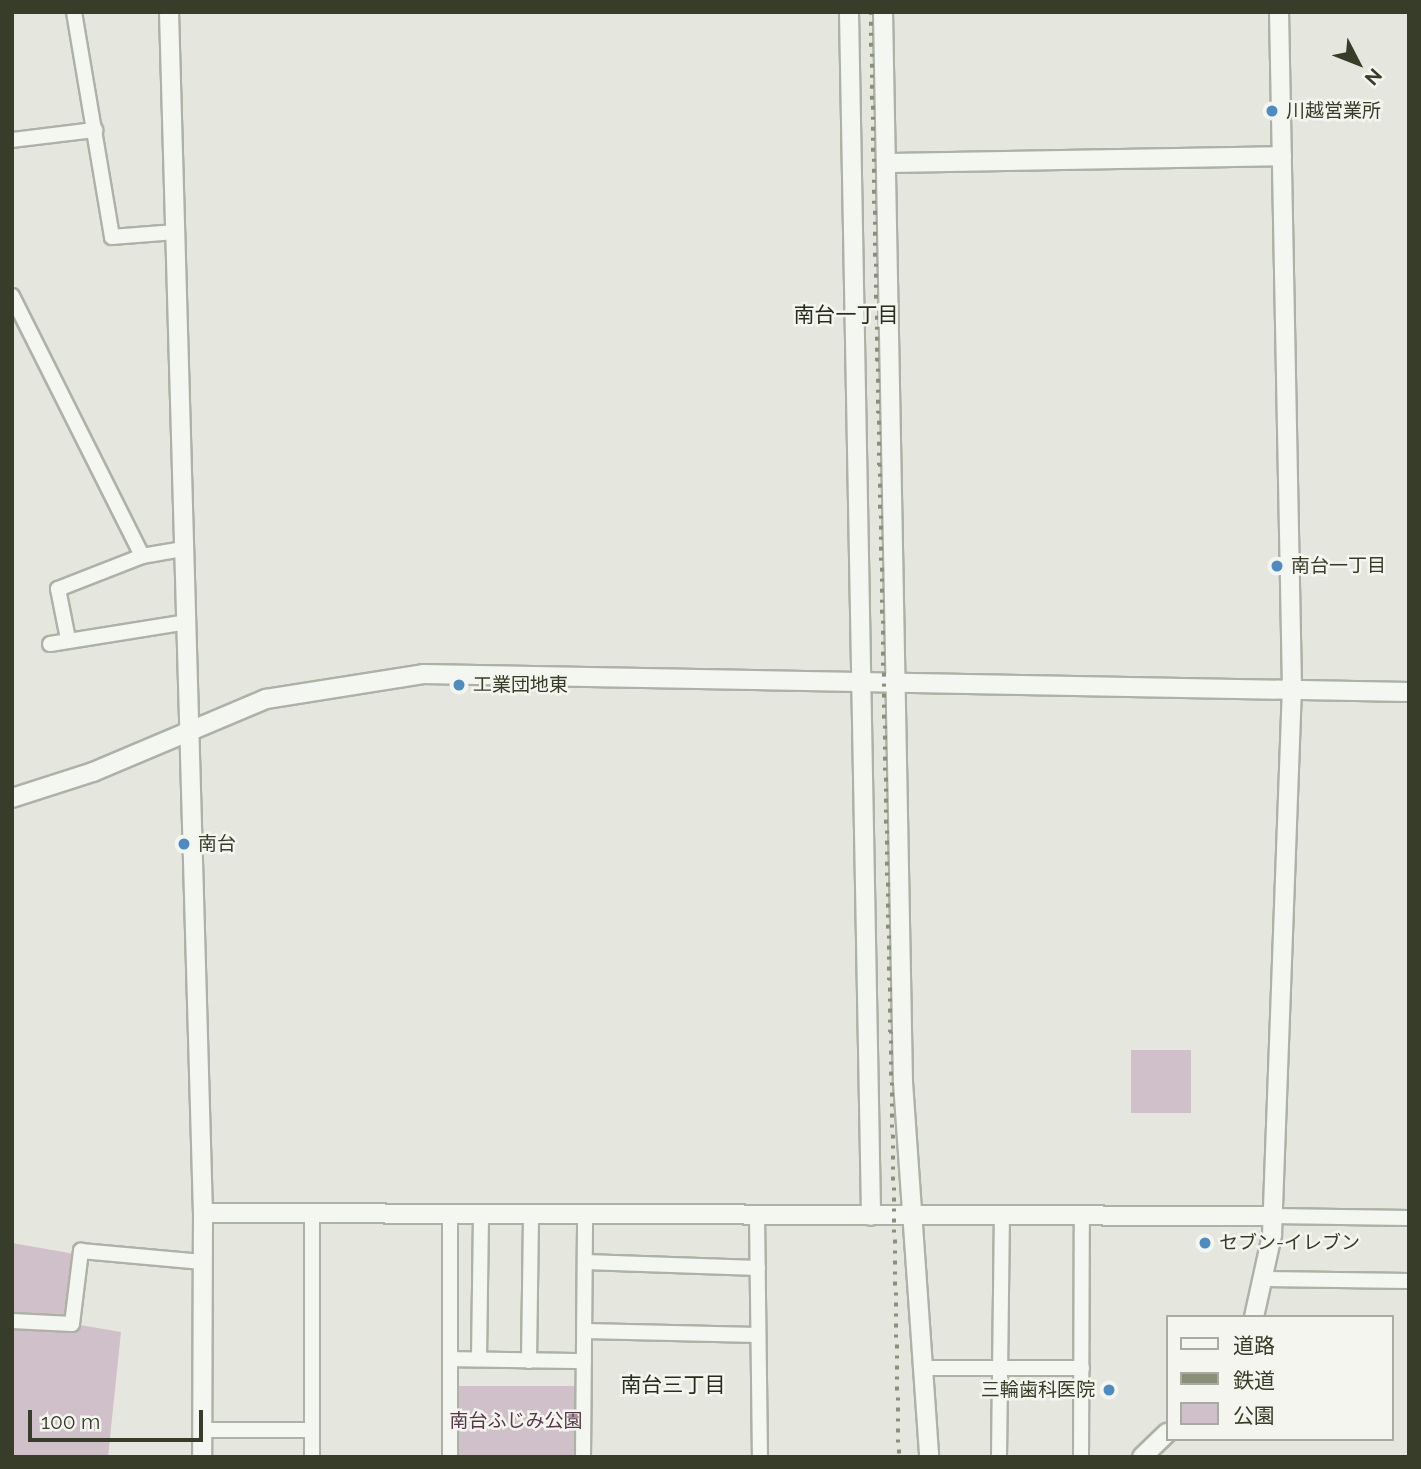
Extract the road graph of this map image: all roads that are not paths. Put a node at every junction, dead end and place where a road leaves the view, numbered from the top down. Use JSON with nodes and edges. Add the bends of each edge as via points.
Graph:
{"nodes":[{"id":1,"x":74,"y":12,"type":"edge"},
{"id":2,"x":169,"y":12,"type":"edge"},
{"id":3,"x":849,"y":12,"type":"edge"},
{"id":4,"x":883,"y":12,"type":"edge"},
{"id":5,"x":1279,"y":12,"type":"edge"},
{"id":6,"x":95,"y":130,"type":"junction"},
{"id":7,"x":12,"y":140,"type":"edge"},
{"id":8,"x":1282,"y":156,"type":"junction"},
{"id":9,"x":887,"y":163,"type":"junction"},
{"id":10,"x":174,"y":232,"type":"junction"},
{"id":11,"x":12,"y":296,"type":"edge"},
{"id":12,"x":183,"y":549,"type":"junction"},
{"id":13,"x":142,"y":556,"type":"junction"},
{"id":14,"x":187,"y":622,"type":"junction"},
{"id":15,"x":68,"y":639,"type":"junction"},
{"id":16,"x":50,"y":644,"type":"dead end"},
{"id":17,"x":860,"y":680,"type":"junction"},
{"id":18,"x":895,"y":681,"type":"junction"},
{"id":19,"x":1292,"y":688,"type":"junction"},
{"id":20,"x":1409,"y":692,"type":"edge"},
{"id":21,"x":189,"y":726,"type":"junction"},
{"id":22,"x":12,"y":798,"type":"edge"},
{"id":23,"x":203,"y":1213,"type":"junction"},
{"id":24,"x":313,"y":1214,"type":"junction"},
{"id":25,"x":450,"y":1214,"type":"junction"},
{"id":26,"x":481,"y":1214,"type":"junction"},
{"id":27,"x":531,"y":1215,"type":"junction"},
{"id":28,"x":757,"y":1215,"type":"junction"},
{"id":29,"x":585,"y":1216,"type":"junction"},
{"id":30,"x":871,"y":1216,"type":"junction"},
{"id":31,"x":1002,"y":1216,"type":"junction"},
{"id":32,"x":1082,"y":1216,"type":"junction"},
{"id":33,"x":1273,"y":1216,"type":"junction"},
{"id":34,"x":912,"y":1217,"type":"junction"},
{"id":35,"x":1409,"y":1218,"type":"edge"},
{"id":36,"x":203,"y":1262,"type":"junction"},
{"id":37,"x":585,"y":1262,"type":"junction"},
{"id":38,"x":758,"y":1268,"type":"junction"},
{"id":39,"x":1265,"y":1279,"type":"junction"},
{"id":40,"x":1409,"y":1281,"type":"edge"},
{"id":41,"x":1255,"y":1315,"type":"edge"},
{"id":42,"x":12,"y":1321,"type":"edge"},
{"id":43,"x":584,"y":1331,"type":"junction"},
{"id":44,"x":758,"y":1335,"type":"junction"},
{"id":45,"x":450,"y":1359,"type":"junction"},
{"id":46,"x":479,"y":1359,"type":"junction"},
{"id":47,"x":529,"y":1361,"type":"junction"},
{"id":48,"x":584,"y":1361,"type":"junction"},
{"id":49,"x":923,"y":1368,"type":"junction"},
{"id":50,"x":1000,"y":1368,"type":"junction"},
{"id":51,"x":1082,"y":1368,"type":"junction"},
{"id":52,"x":202,"y":1430,"type":"junction"},
{"id":53,"x":311,"y":1430,"type":"junction"},
{"id":54,"x":1166,"y":1434,"type":"edge"},
{"id":55,"x":202,"y":1457,"type":"edge"},
{"id":56,"x":312,"y":1457,"type":"edge"},
{"id":57,"x":450,"y":1457,"type":"edge"},
{"id":58,"x":583,"y":1457,"type":"edge"},
{"id":59,"x":760,"y":1457,"type":"edge"},
{"id":60,"x":929,"y":1457,"type":"edge"},
{"id":61,"x":999,"y":1457,"type":"edge"},
{"id":62,"x":1081,"y":1457,"type":"edge"},
{"id":63,"x":1142,"y":1457,"type":"edge"}],
"edges":[{"from":1,"to":6,"type":"street"},
{"from":2,"to":10,"type":"street"},
{"from":3,"to":17,"type":"street"},
{"from":4,"to":9,"type":"street"},
{"from":5,"to":8,"type":"street"},
{"from":6,"to":7,"type":"street"},
{"from":6,"to":10,"type":"street","via":[[113,237]]},
{"from":8,"to":9,"type":"street"},
{"from":8,"to":19,"type":"street"},
{"from":9,"to":18,"type":"street"},
{"from":10,"to":12,"type":"street"},
{"from":11,"to":13,"type":"street"},
{"from":12,"to":13,"type":"street"},
{"from":12,"to":14,"type":"street"},
{"from":13,"to":15,"type":"street","via":[[58,589]]},
{"from":14,"to":15,"type":"street"},
{"from":14,"to":21,"type":"street"},
{"from":15,"to":16,"type":"street"},
{"from":17,"to":18,"type":"street"},
{"from":17,"to":21,"type":"street","via":[[423,674],[290,692]]},
{"from":17,"to":30,"type":"street"},
{"from":18,"to":19,"type":"street"},
{"from":18,"to":34,"type":"street"},
{"from":19,"to":20,"type":"street"},
{"from":19,"to":33,"type":"street"},
{"from":21,"to":22,"type":"street","via":[[93,772]]},
{"from":21,"to":23,"type":"street"},
{"from":23,"to":24,"type":"street"},
{"from":23,"to":36,"type":"street"},
{"from":24,"to":25,"type":"street"},
{"from":24,"to":53,"type":"street"},
{"from":25,"to":26,"type":"street"},
{"from":25,"to":45,"type":"street"},
{"from":26,"to":27,"type":"street"},
{"from":26,"to":46,"type":"street"},
{"from":27,"to":29,"type":"street"},
{"from":27,"to":47,"type":"street"},
{"from":28,"to":29,"type":"street"},
{"from":28,"to":30,"type":"street"},
{"from":28,"to":38,"type":"street"},
{"from":29,"to":37,"type":"street"},
{"from":30,"to":34,"type":"street"},
{"from":31,"to":32,"type":"street"},
{"from":31,"to":34,"type":"street"},
{"from":31,"to":50,"type":"street"},
{"from":32,"to":33,"type":"street"},
{"from":32,"to":51,"type":"street"},
{"from":33,"to":35,"type":"street"},
{"from":33,"to":39,"type":"street"},
{"from":34,"to":49,"type":"street"},
{"from":36,"to":42,"type":"street","via":[[81,1251],[72,1324]]},
{"from":36,"to":52,"type":"street"},
{"from":37,"to":38,"type":"street"},
{"from":37,"to":43,"type":"street"},
{"from":38,"to":44,"type":"street"},
{"from":39,"to":40,"type":"street"},
{"from":39,"to":41,"type":"street"},
{"from":43,"to":44,"type":"street"},
{"from":43,"to":48,"type":"street"},
{"from":44,"to":59,"type":"street"},
{"from":45,"to":46,"type":"street"},
{"from":45,"to":57,"type":"street"},
{"from":46,"to":47,"type":"street"},
{"from":47,"to":48,"type":"street"},
{"from":48,"to":58,"type":"street"},
{"from":49,"to":50,"type":"street"},
{"from":49,"to":60,"type":"street"},
{"from":50,"to":51,"type":"street"},
{"from":50,"to":61,"type":"street"},
{"from":51,"to":62,"type":"street"},
{"from":52,"to":53,"type":"street"},
{"from":52,"to":55,"type":"street"},
{"from":53,"to":56,"type":"street"},
{"from":54,"to":63,"type":"street"}]}
